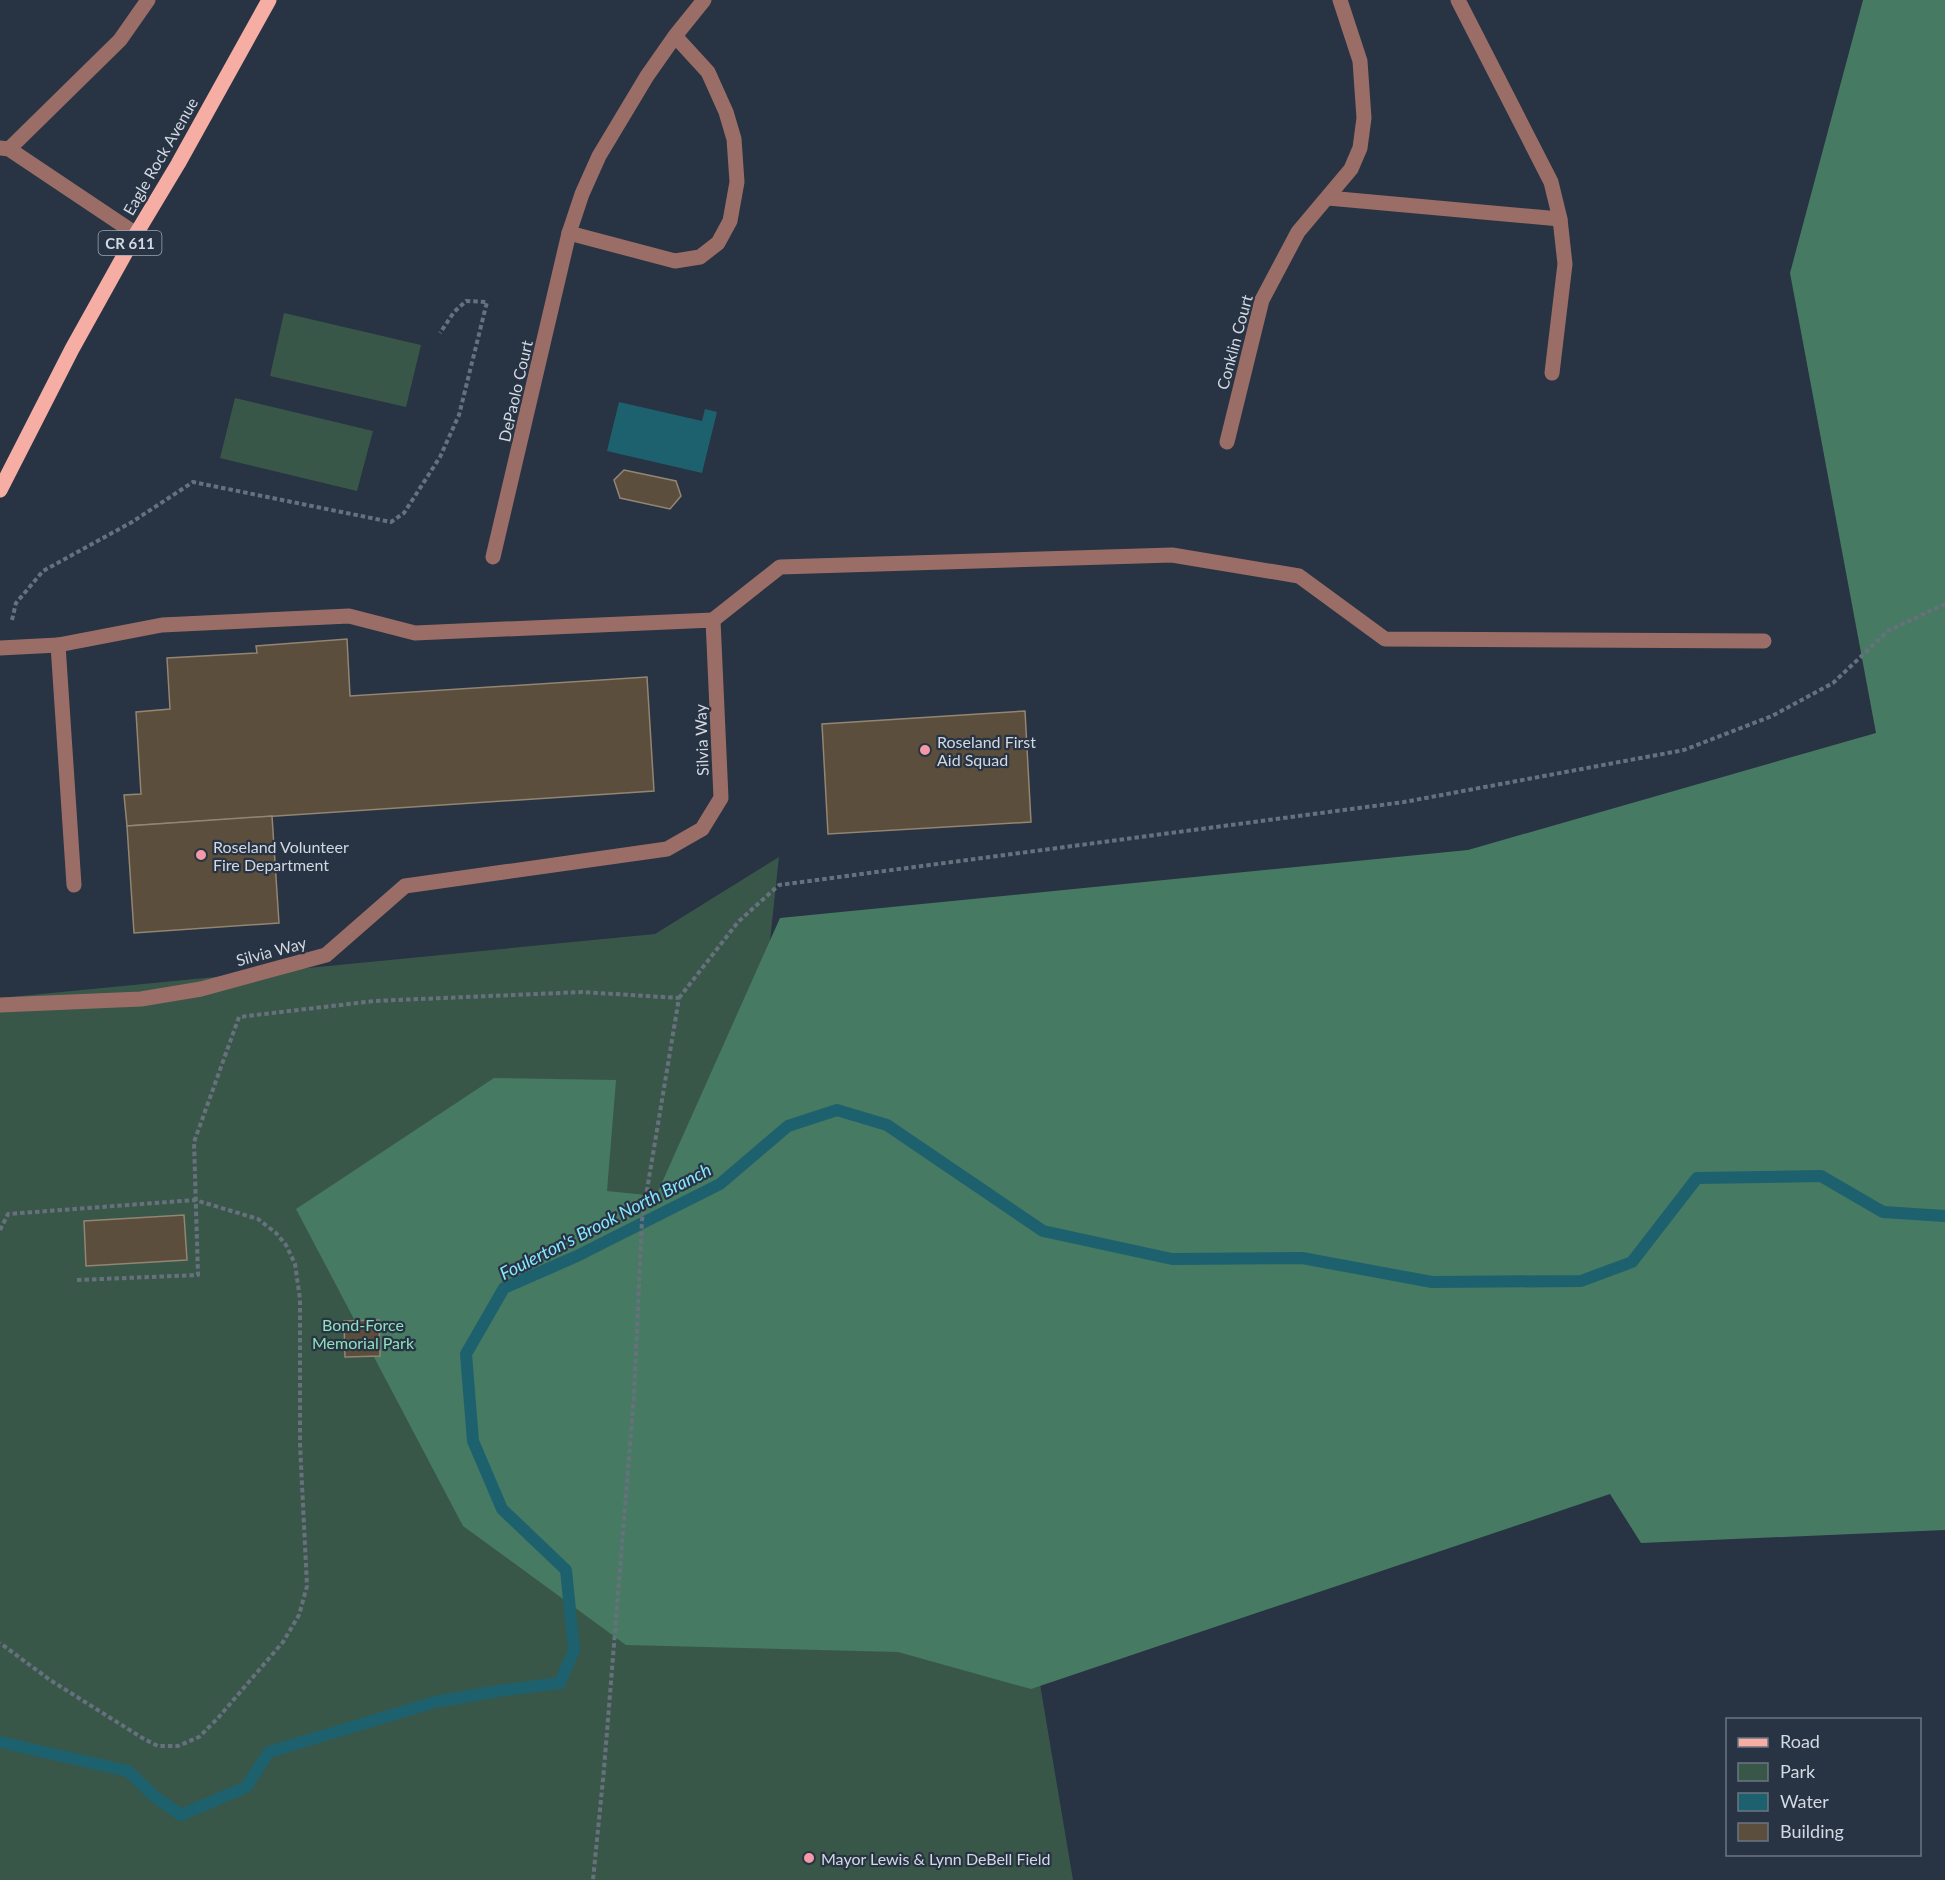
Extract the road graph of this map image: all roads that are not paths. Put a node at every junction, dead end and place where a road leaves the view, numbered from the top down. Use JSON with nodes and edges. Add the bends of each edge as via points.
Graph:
{"nodes":[{"id":1,"x":148,"y":0,"type":"edge"},
{"id":2,"x":269,"y":0,"type":"edge"},
{"id":3,"x":704,"y":0,"type":"edge"},
{"id":4,"x":1340,"y":0,"type":"edge"},
{"id":5,"x":1458,"y":0,"type":"edge"},
{"id":6,"x":675,"y":36,"type":"junction"},
{"id":7,"x":5,"y":149,"type":"edge"},
{"id":8,"x":1328,"y":198,"type":"junction"},
{"id":9,"x":1560,"y":219,"type":"junction"},
{"id":10,"x":569,"y":233,"type":"junction"},
{"id":11,"x":135,"y":234,"type":"junction"},
{"id":12,"x":1552,"y":373,"type":"dead end"},
{"id":13,"x":1227,"y":442,"type":"dead end"},
{"id":14,"x":0,"y":490,"type":"edge"},
{"id":15,"x":493,"y":557,"type":"dead end"},
{"id":16,"x":713,"y":620,"type":"junction"},
{"id":17,"x":1764,"y":641,"type":"dead end"},
{"id":18,"x":58,"y":645,"type":"junction"},
{"id":19,"x":4,"y":648,"type":"edge"},
{"id":20,"x":74,"y":885,"type":"dead end"},
{"id":21,"x":0,"y":1005,"type":"edge"}],
"edges":[{"from":1,"to":7,"type":"street","via":[[120,40]]},
{"from":2,"to":11,"type":"main road","name":"Eagle Rock Avenue","number":"CR 611"},
{"from":3,"to":6,"type":"street","name":"DePaolo Court"},
{"from":4,"to":8,"type":"street","name":"Conklin Court","via":[[1360,61],[1364,118],[1360,148],[1351,169]]},
{"from":5,"to":9,"type":"street","via":[[1551,182]]},
{"from":6,"to":10,"type":"street","name":"DePaolo Court","via":[[599,156]]},
{"from":6,"to":10,"type":"street","via":[[708,72],[726,112],[734,139],[736,183],[730,221],[718,243],[700,257],[675,261]]},
{"from":7,"to":11,"type":"street"},
{"from":8,"to":9,"type":"street"},
{"from":8,"to":13,"type":"street","name":"Conklin Court","via":[[1298,232],[1262,300]]},
{"from":9,"to":12,"type":"street","via":[[1565,264]]},
{"from":10,"to":15,"type":"street","name":"DePaolo Court"},
{"from":11,"to":14,"type":"main road","name":"Eagle Rock Avenue","number":"CR 611"},
{"from":16,"to":17,"type":"street","via":[[780,567],[1172,555],[1299,576],[1385,639]]},
{"from":16,"to":18,"type":"street","via":[[415,633],[349,616],[162,625]]},
{"from":16,"to":21,"type":"street","name":"Silvia Way","via":[[721,798],[702,829],[667,849],[405,886],[326,955],[201,988],[141,999]]},
{"from":18,"to":19,"type":"street"},
{"from":18,"to":20,"type":"street"}]}
